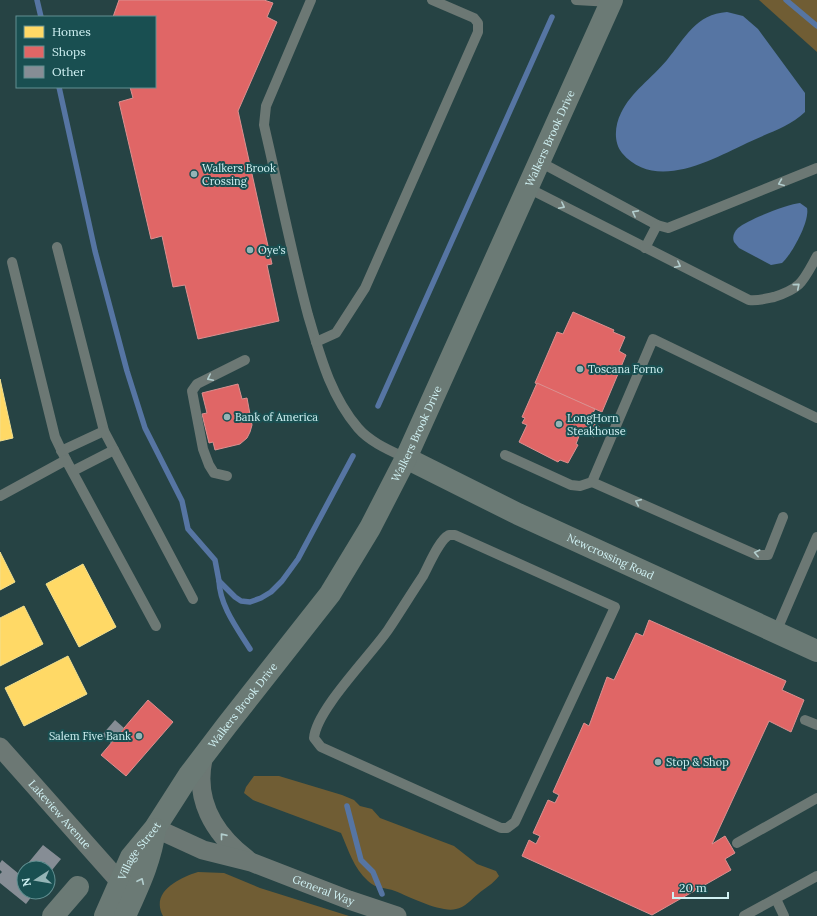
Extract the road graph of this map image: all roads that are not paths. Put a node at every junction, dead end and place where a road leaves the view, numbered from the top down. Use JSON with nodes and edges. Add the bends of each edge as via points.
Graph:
{"nodes":[{"id":1,"x":311,"y":0,"type":"edge"},
{"id":2,"x":432,"y":0,"type":"edge"},
{"id":3,"x":576,"y":0,"type":"edge"},
{"id":4,"x":611,"y":1,"type":"edge"},
{"id":5,"x":540,"y":162,"type":"junction"},
{"id":6,"x":817,"y":168,"type":"edge"},
{"id":7,"x":528,"y":188,"type":"junction"},
{"id":8,"x":657,"y":225,"type":"junction"},
{"id":9,"x":58,"y":247,"type":"dead end"},
{"id":10,"x":645,"y":248,"type":"junction"},
{"id":11,"x":817,"y":256,"type":"edge"},
{"id":12,"x":12,"y":262,"type":"dead end"},
{"id":13,"x":316,"y":342,"type":"junction"},
{"id":14,"x":245,"y":360,"type":"dead end"},
{"id":15,"x":817,"y":418,"type":"edge"},
{"id":16,"x":104,"y":431,"type":"junction"},
{"id":17,"x":114,"y":450,"type":"junction"},
{"id":18,"x":61,"y":451,"type":"junction"},
{"id":19,"x":505,"y":455,"type":"dead end"},
{"id":20,"x":406,"y":458,"type":"junction"},
{"id":21,"x":66,"y":460,"type":"junction"},
{"id":22,"x":73,"y":471,"type":"junction"},
{"id":23,"x":227,"y":476,"type":"dead end"},
{"id":24,"x":592,"y":482,"type":"junction"},
{"id":25,"x":0,"y":496,"type":"edge"},
{"id":26,"x":783,"y":517,"type":"dead end"},
{"id":27,"x":817,"y":537,"type":"edge"},
{"id":28,"x":193,"y":599,"type":"dead end"},
{"id":29,"x":156,"y":626,"type":"dead end"},
{"id":30,"x":776,"y":632,"type":"junction"},
{"id":31,"x":817,"y":651,"type":"edge"},
{"id":32,"x":332,"y":700,"type":"joint"},
{"id":33,"x":805,"y":720,"type":"dead end"},
{"id":34,"x":817,"y":725,"type":"edge"},
{"id":35,"x":0,"y":747,"type":"edge"},
{"id":36,"x":204,"y":755,"type":"junction"},
{"id":37,"x":817,"y":798,"type":"edge"},
{"id":38,"x":155,"y":828,"type":"junction"},
{"id":39,"x":737,"y":842,"type":"dead end"},
{"id":40,"x":251,"y":862,"type":"junction"},
{"id":41,"x":817,"y":876,"type":"edge"},
{"id":42,"x":120,"y":882,"type":"junction"},
{"id":43,"x":78,"y":887,"type":"dead end"},
{"id":44,"x":776,"y":899,"type":"junction"},
{"id":45,"x":786,"y":915,"type":"edge"},
{"id":46,"x":53,"y":916,"type":"edge"},
{"id":47,"x":105,"y":916,"type":"edge"},
{"id":48,"x":125,"y":916,"type":"edge"},
{"id":49,"x":398,"y":916,"type":"edge"},
{"id":50,"x":744,"y":916,"type":"edge"}],
"edges":[{"from":1,"to":13,"type":"lane","via":[[266,106],[264,124],[297,274]]},
{"from":2,"to":13,"type":"lane","via":[[474,18],[478,23],[478,32],[365,288],[336,333]]},
{"from":3,"to":4,"type":"lane"},
{"from":4,"to":5,"type":"street","name":"Walkers Brook Drive"},
{"from":5,"to":7,"type":"street","name":"Walkers Brook Drive"},
{"from":8,"to":5,"type":"lane","one_way":true},
{"from":6,"to":8,"type":"lane","one_way":true,"via":[[676,226],[668,228]]},
{"from":7,"to":10,"type":"lane","one_way":true},
{"from":7,"to":20,"type":"street","name":"Walkers Brook Drive"},
{"from":8,"to":10,"type":"lane"},
{"from":9,"to":16,"type":"lane"},
{"from":10,"to":11,"type":"lane","one_way":true,"via":[[741,297],[757,300],[797,287]]},
{"from":12,"to":18,"type":"lane","via":[[55,437]]},
{"from":13,"to":20,"type":"lane","via":[[322,365],[348,416],[376,443]]},
{"from":14,"to":23,"type":"lane","one_way":true,"via":[[197,384],[192,391],[207,462],[214,473]]},
{"from":15,"to":24,"type":"lane","via":[[653,339]]},
{"from":16,"to":17,"type":"lane"},
{"from":16,"to":18,"type":"lane"},
{"from":17,"to":22,"type":"lane"},
{"from":17,"to":28,"type":"lane"},
{"from":18,"to":21,"type":"lane"},
{"from":19,"to":24,"type":"lane","via":[[571,485],[580,486]]},
{"from":20,"to":30,"type":"street","name":"Newcrossing Road","via":[[526,517]]},
{"from":20,"to":36,"type":"street","name":"Walkers Brook Drive","via":[[370,528],[330,594]]},
{"from":21,"to":22,"type":"lane"},
{"from":21,"to":25,"type":"lane"},
{"from":22,"to":29,"type":"lane"},
{"from":26,"to":24,"type":"lane","one_way":true,"via":[[768,555],[757,555]]},
{"from":27,"to":30,"type":"lane"},
{"from":30,"to":31,"type":"street","name":"Newcrossing Road"},
{"from":32,"to":32,"type":"lane","via":[[375,648],[443,540],[449,535],[455,535],[615,607],[515,822],[507,828],[501,828],[319,745],[315,734]]},
{"from":33,"to":34,"type":"lane"},
{"from":35,"to":42,"type":"street","name":"Lakeview Avenue"},
{"from":36,"to":38,"type":"street","name":"Walkers Brook Drive"},
{"from":40,"to":36,"type":"street","name":"General Way","one_way":true,"via":[[223,837],[207,811],[201,791]]},
{"from":37,"to":39,"type":"lane"},
{"from":38,"to":40,"type":"street","name":"General Way","via":[[203,850]]},
{"from":38,"to":42,"type":"street","name":"Village Street","via":[[131,857]]},
{"from":48,"to":38,"type":"street","name":"Village Street","one_way":true,"via":[[146,871]]},
{"from":40,"to":49,"type":"street","name":"General Way"},
{"from":41,"to":44,"type":"lane"},
{"from":42,"to":47,"type":"street","name":"Village Street"},
{"from":43,"to":46,"type":"street"},
{"from":44,"to":45,"type":"lane"},
{"from":44,"to":50,"type":"lane"}]}
